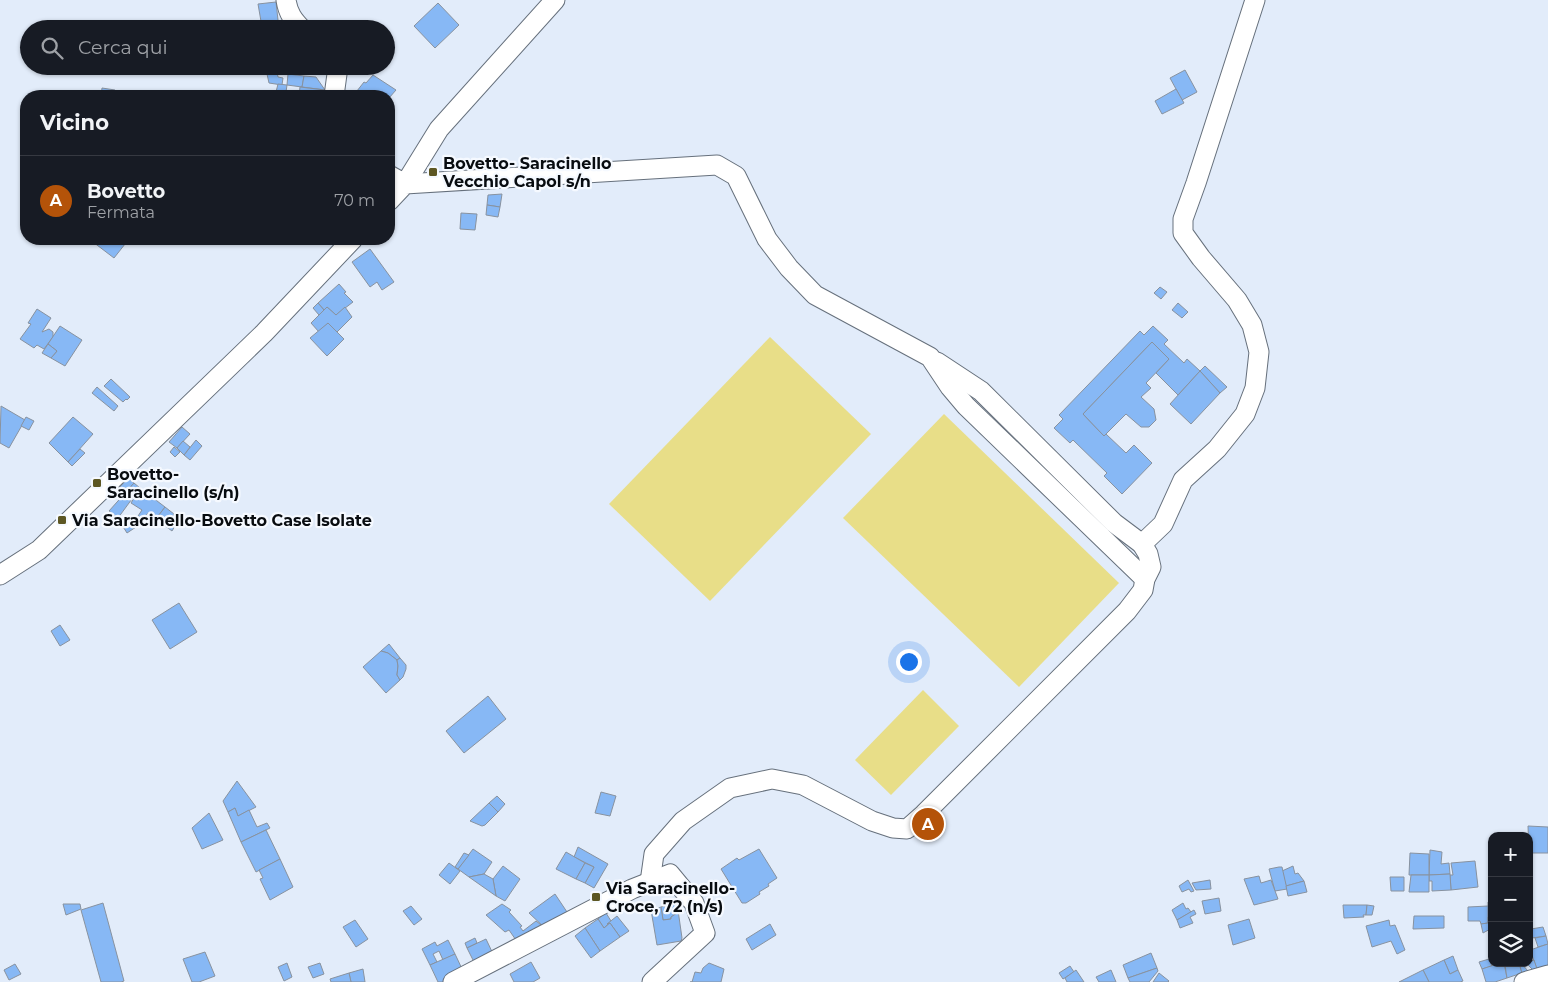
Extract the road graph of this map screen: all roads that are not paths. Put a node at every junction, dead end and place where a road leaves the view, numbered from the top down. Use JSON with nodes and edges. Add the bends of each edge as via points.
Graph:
{"nodes":[{"id":1,"x":286,"y":0,"type":"edge"},
{"id":2,"x":556,"y":0,"type":"edge"},
{"id":3,"x":1255,"y":0,"type":"edge"},
{"id":4,"x":293,"y":20,"type":"edge"},
{"id":5,"x":337,"y":75,"type":"edge"},
{"id":6,"x":335,"y":90,"type":"edge"},
{"id":7,"x":397,"y":179,"type":"edge"},
{"id":8,"x":347,"y":245,"type":"edge"},
{"id":9,"x":930,"y":357,"type":"junction"},
{"id":10,"x":1142,"y":544,"type":"junction"},
{"id":11,"x":0,"y":575,"type":"edge"},
{"id":12,"x":1145,"y":579,"type":"junction"},
{"id":13,"x":650,"y":882,"type":"junction"},
{"id":14,"x":1548,"y":975,"type":"edge"},
{"id":15,"x":453,"y":982,"type":"edge"},
{"id":16,"x":652,"y":982,"type":"edge"},
{"id":17,"x":1524,"y":982,"type":"edge"}],
"edges":[{"from":1,"to":4,"type":"street"},
{"from":2,"to":7,"type":"street"},
{"from":3,"to":10,"type":"street","via":[[1183,219],[1183,233],[1237,300],[1252,325],[1259,352],[1255,388],[1245,414],[1217,449],[1183,480],[1163,524]]},
{"from":5,"to":6,"type":"street"},
{"from":7,"to":9,"type":"street","via":[[717,165],[736,176],[767,239],[815,295]]},
{"from":8,"to":11,"type":"street","via":[[264,332],[39,550]]},
{"from":9,"to":10,"type":"street","via":[[981,391],[1114,523]]},
{"from":9,"to":12,"type":"street","via":[[966,406]]},
{"from":10,"to":12,"type":"street","via":[[1151,567]]},
{"from":12,"to":13,"type":"street","via":[[1143,590],[1127,611],[907,829],[872,821],[803,785],[772,779],[730,788],[683,821],[654,854]]},
{"from":13,"to":15,"type":"street"},
{"from":13,"to":16,"type":"street","via":[[670,874],[694,904],[705,933]]},
{"from":14,"to":17,"type":"street"}]}
